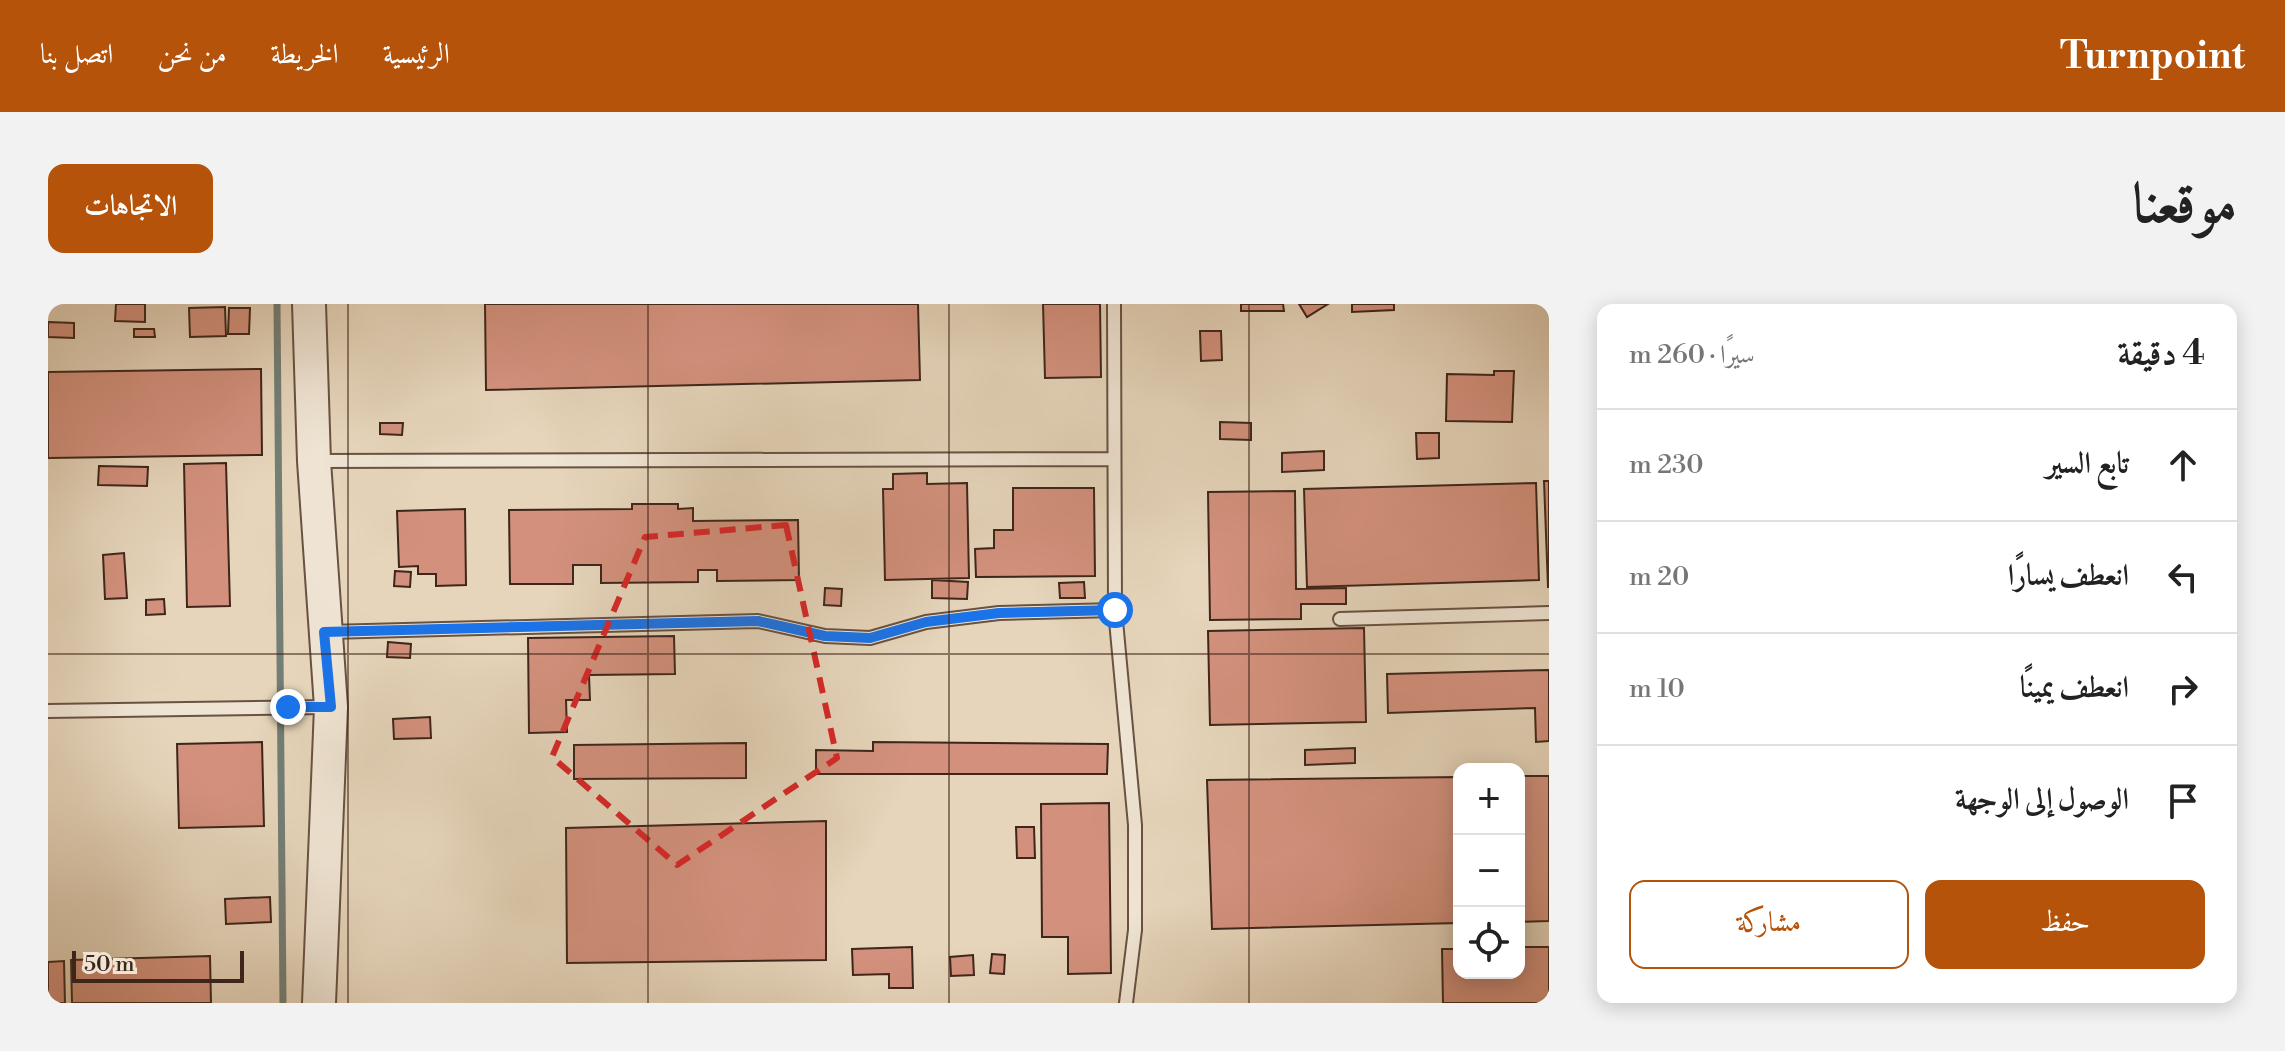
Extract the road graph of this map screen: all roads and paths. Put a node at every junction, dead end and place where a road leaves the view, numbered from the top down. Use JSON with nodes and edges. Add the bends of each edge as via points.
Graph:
{"nodes":[{"id":1,"x":309,"y":304,"type":"edge"},
{"id":2,"x":1114,"y":304,"type":"edge"},
{"id":3,"x":1114,"y":459,"type":"junction"},
{"id":4,"x":314,"y":461,"type":"junction"},
{"id":5,"x":1115,"y":610,"type":"junction"},
{"id":6,"x":1549,"y":613,"type":"edge"},
{"id":7,"x":1340,"y":619,"type":"dead end"},
{"id":8,"x":324,"y":632,"type":"junction"},
{"id":9,"x":331,"y":707,"type":"junction"},
{"id":10,"x":48,"y":711,"type":"edge"},
{"id":11,"x":319,"y":1003,"type":"edge"},
{"id":12,"x":1126,"y":1003,"type":"edge"}],
"edges":[{"from":1,"to":4,"type":"street"},
{"from":2,"to":3,"type":"lane"},
{"from":3,"to":4,"type":"lane"},
{"from":3,"to":5,"type":"lane"},
{"from":4,"to":8,"type":"street"},
{"from":5,"to":8,"type":"lane","via":[[970,616],[870,638],[825,636],[758,621]]},
{"from":5,"to":12,"type":"lane","via":[[1135,825],[1135,930]]},
{"from":6,"to":7,"type":"lane"},
{"from":8,"to":9,"type":"street"},
{"from":9,"to":10,"type":"lane"},
{"from":9,"to":11,"type":"street"}]}
